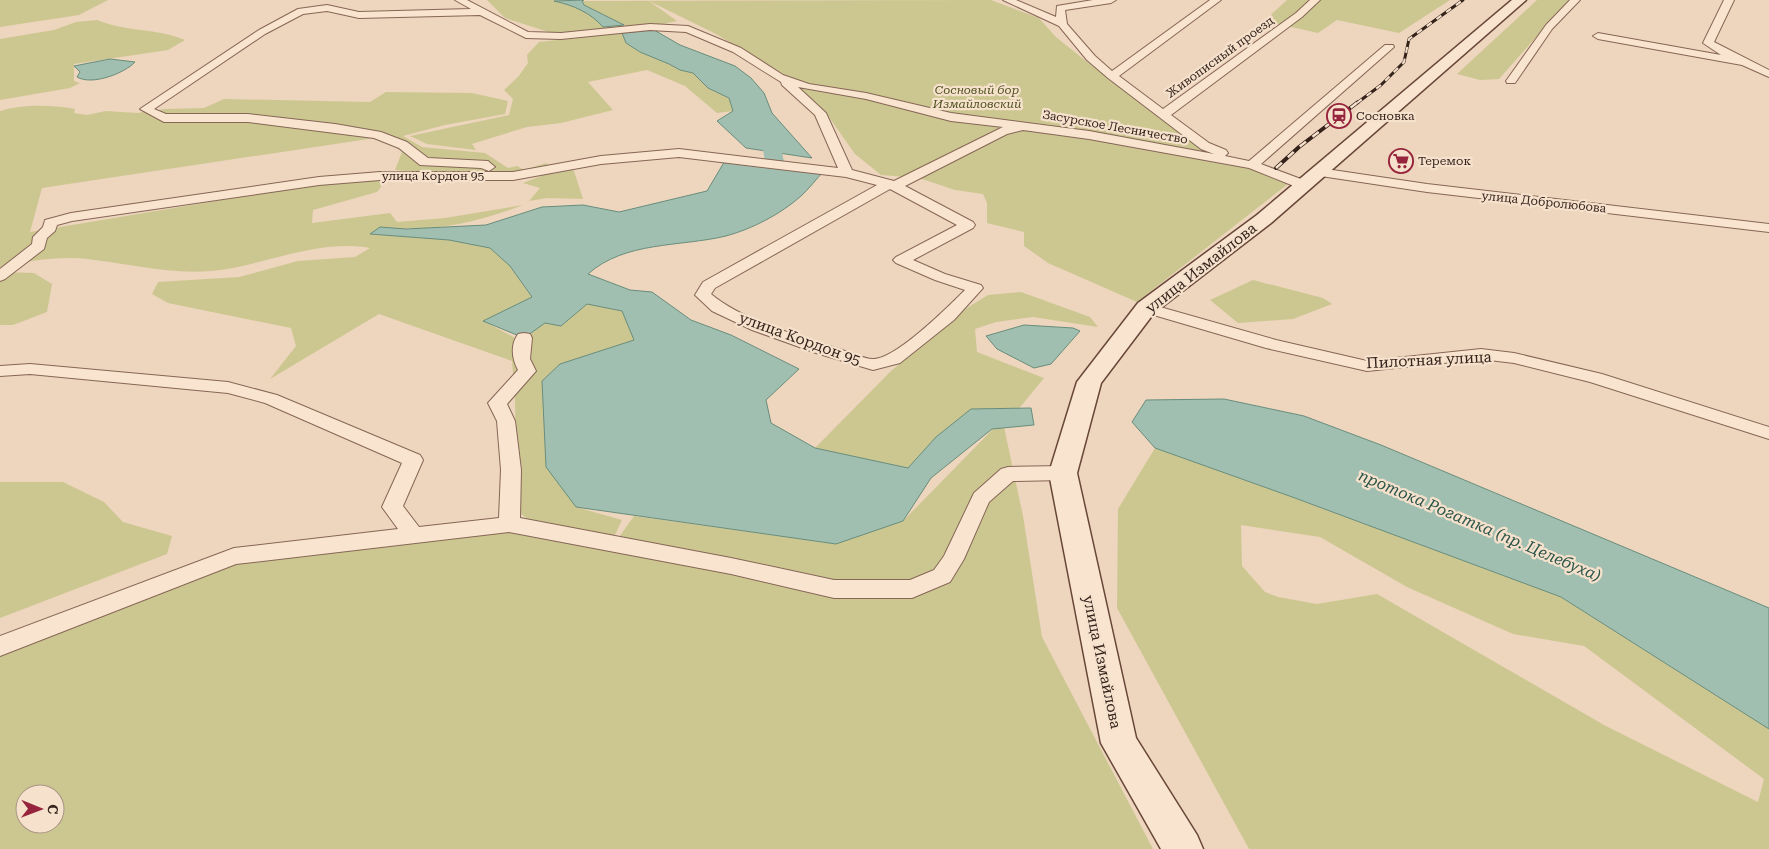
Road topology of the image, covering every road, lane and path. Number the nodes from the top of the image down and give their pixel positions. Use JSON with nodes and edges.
{"nodes":[{"id":1,"x":460,"y":0,"type":"edge"},
{"id":2,"x":1008,"y":0,"type":"edge"},
{"id":3,"x":1111,"y":0,"type":"edge"},
{"id":4,"x":1216,"y":0,"type":"edge"},
{"id":5,"x":1315,"y":0,"type":"edge"},
{"id":6,"x":1520,"y":0,"type":"edge"},
{"id":7,"x":1574,"y":0,"type":"edge"},
{"id":8,"x":1729,"y":0,"type":"edge"},
{"id":9,"x":1057,"y":4,"type":"edge"},
{"id":10,"x":481,"y":12,"type":"junction"},
{"id":11,"x":1062,"y":24,"type":"junction"},
{"id":12,"x":1598,"y":36,"type":"dead end"},
{"id":13,"x":1389,"y":47,"type":"dead end"},
{"id":14,"x":1742,"y":62,"type":"junction"},
{"id":15,"x":1769,"y":74,"type":"edge"},
{"id":16,"x":1112,"y":76,"type":"junction"},
{"id":17,"x":779,"y":78,"type":"junction"},
{"id":18,"x":1511,"y":81,"type":"dead end"},
{"id":19,"x":1163,"y":114,"type":"junction"},
{"id":20,"x":1024,"y":126,"type":"junction"},
{"id":21,"x":1252,"y":165,"type":"junction"},
{"id":22,"x":847,"y":173,"type":"junction"},
{"id":23,"x":513,"y":176,"type":"junction"},
{"id":24,"x":1312,"y":179,"type":"junction"},
{"id":25,"x":892,"y":185,"type":"junction"},
{"id":26,"x":213,"y":196,"type":"joint"},
{"id":27,"x":1769,"y":228,"type":"edge"},
{"id":28,"x":7,"y":266,"type":"edge"},
{"id":29,"x":0,"y":276,"type":"edge"},
{"id":30,"x":1146,"y":308,"type":"junction"},
{"id":31,"x":524,"y":338,"type":"dead end"},
{"id":32,"x":0,"y":371,"type":"edge"},
{"id":33,"x":1769,"y":433,"type":"edge"},
{"id":34,"x":1063,"y":473,"type":"junction"},
{"id":35,"x":509,"y":524,"type":"junction"},
{"id":36,"x":414,"y":535,"type":"junction"},
{"id":37,"x":0,"y":646,"type":"edge"},
{"id":38,"x":1183,"y":849,"type":"edge"}],
"edges":[{"from":1,"to":10,"type":"street","name":"Засурское Лесничество"},
{"from":2,"to":11,"type":"street"},
{"from":3,"to":9,"type":"street"},
{"from":4,"to":16,"type":"street"},
{"from":5,"to":19,"type":"street","name":"Живописный проезд"},
{"from":6,"to":24,"type":"main road","name":"улица Измайлова"},
{"from":7,"to":18,"type":"street"},
{"from":8,"to":14,"type":"street"},
{"from":9,"to":11,"type":"street"},
{"from":10,"to":17,"type":"street","name":"Засурское Лесничество"},
{"from":10,"to":23,"type":"street"},
{"from":11,"to":16,"type":"street"},
{"from":12,"to":14,"type":"street"},
{"from":13,"to":21,"type":"street"},
{"from":14,"to":15,"type":"street"},
{"from":16,"to":19,"type":"street"},
{"from":17,"to":20,"type":"street","name":"Засурское Лесничество"},
{"from":17,"to":22,"type":"street"},
{"from":19,"to":21,"type":"street"},
{"from":20,"to":21,"type":"street","name":"Засурское Лесничество"},
{"from":20,"to":25,"type":"street","name":"улица Кордон 95"},
{"from":21,"to":24,"type":"street","name":"улица Добролюбова"},
{"from":22,"to":23,"type":"street","name":"улица Кордон 95"},
{"from":22,"to":25,"type":"street","name":"улица Кордон 95"},
{"from":23,"to":26,"type":"street","name":"улица Кордон 95"},
{"from":24,"to":27,"type":"street","name":"улица Добролюбова"},
{"from":24,"to":30,"type":"main road","name":"улица Измайлова"},
{"from":25,"to":25,"type":"street","name":"улица Кордон 95"},
{"from":26,"to":28,"type":"street"},
{"from":28,"to":29,"type":"street"},
{"from":30,"to":33,"type":"street","name":"Пилотная улица"},
{"from":30,"to":34,"type":"main road","name":"улица Измайлова"},
{"from":31,"to":35,"type":"street"},
{"from":32,"to":36,"type":"street"},
{"from":34,"to":35,"type":"street"},
{"from":34,"to":38,"type":"main road","name":"улица Измайлова"},
{"from":35,"to":36,"type":"street"},
{"from":36,"to":37,"type":"street"}]}
